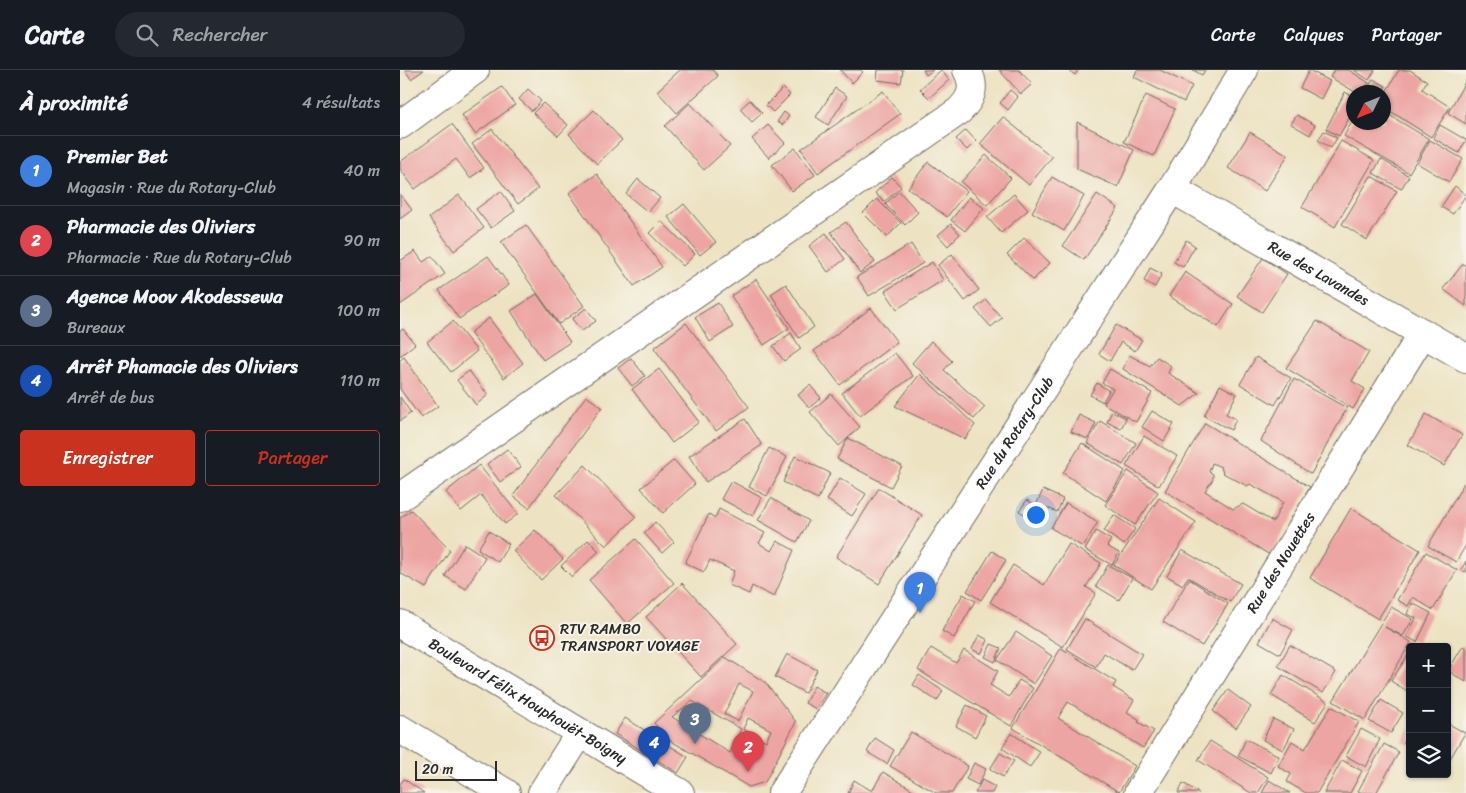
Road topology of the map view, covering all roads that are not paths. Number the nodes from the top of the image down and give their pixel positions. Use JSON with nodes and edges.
{"nodes":[{"id":1,"x":475,"y":70,"type":"edge"},
{"id":2,"x":967,"y":70,"type":"edge"},
{"id":3,"x":1244,"y":70,"type":"edge"},
{"id":4,"x":400,"y":125,"type":"edge"},
{"id":5,"x":1172,"y":189,"type":"junction"},
{"id":6,"x":1423,"y":333,"type":"junction"},
{"id":7,"x":1466,"y":358,"type":"edge"},
{"id":8,"x":400,"y":497,"type":"edge"},
{"id":9,"x":400,"y":624,"type":"edge"},
{"id":10,"x":400,"y":729,"type":"edge"},
{"id":11,"x":580,"y":733,"type":"junction"},
{"id":12,"x":506,"y":793,"type":"edge"},
{"id":13,"x":542,"y":793,"type":"edge"},
{"id":14,"x":680,"y":793,"type":"edge"},
{"id":15,"x":782,"y":793,"type":"edge"},
{"id":16,"x":1138,"y":793,"type":"edge"}],
"edges":[{"from":1,"to":4,"type":"street"},
{"from":2,"to":8,"type":"street"},
{"from":3,"to":5,"type":"street","name":"Rue du Rotary-Club"},
{"from":5,"to":6,"type":"street","name":"Rue des Lavandes"},
{"from":5,"to":15,"type":"street","name":"Rue du Rotary-Club"},
{"from":6,"to":7,"type":"street","name":"Rue des Lavandes"},
{"from":6,"to":16,"type":"street","name":"Rue des Nouettes"},
{"from":9,"to":11,"type":"street","name":"Boulevard Félix Houphouët-Boigny"},
{"from":10,"to":12,"type":"street"},
{"from":11,"to":13,"type":"street"},
{"from":11,"to":14,"type":"street","name":"Boulevard Félix Houphouët-Boigny"}]}
